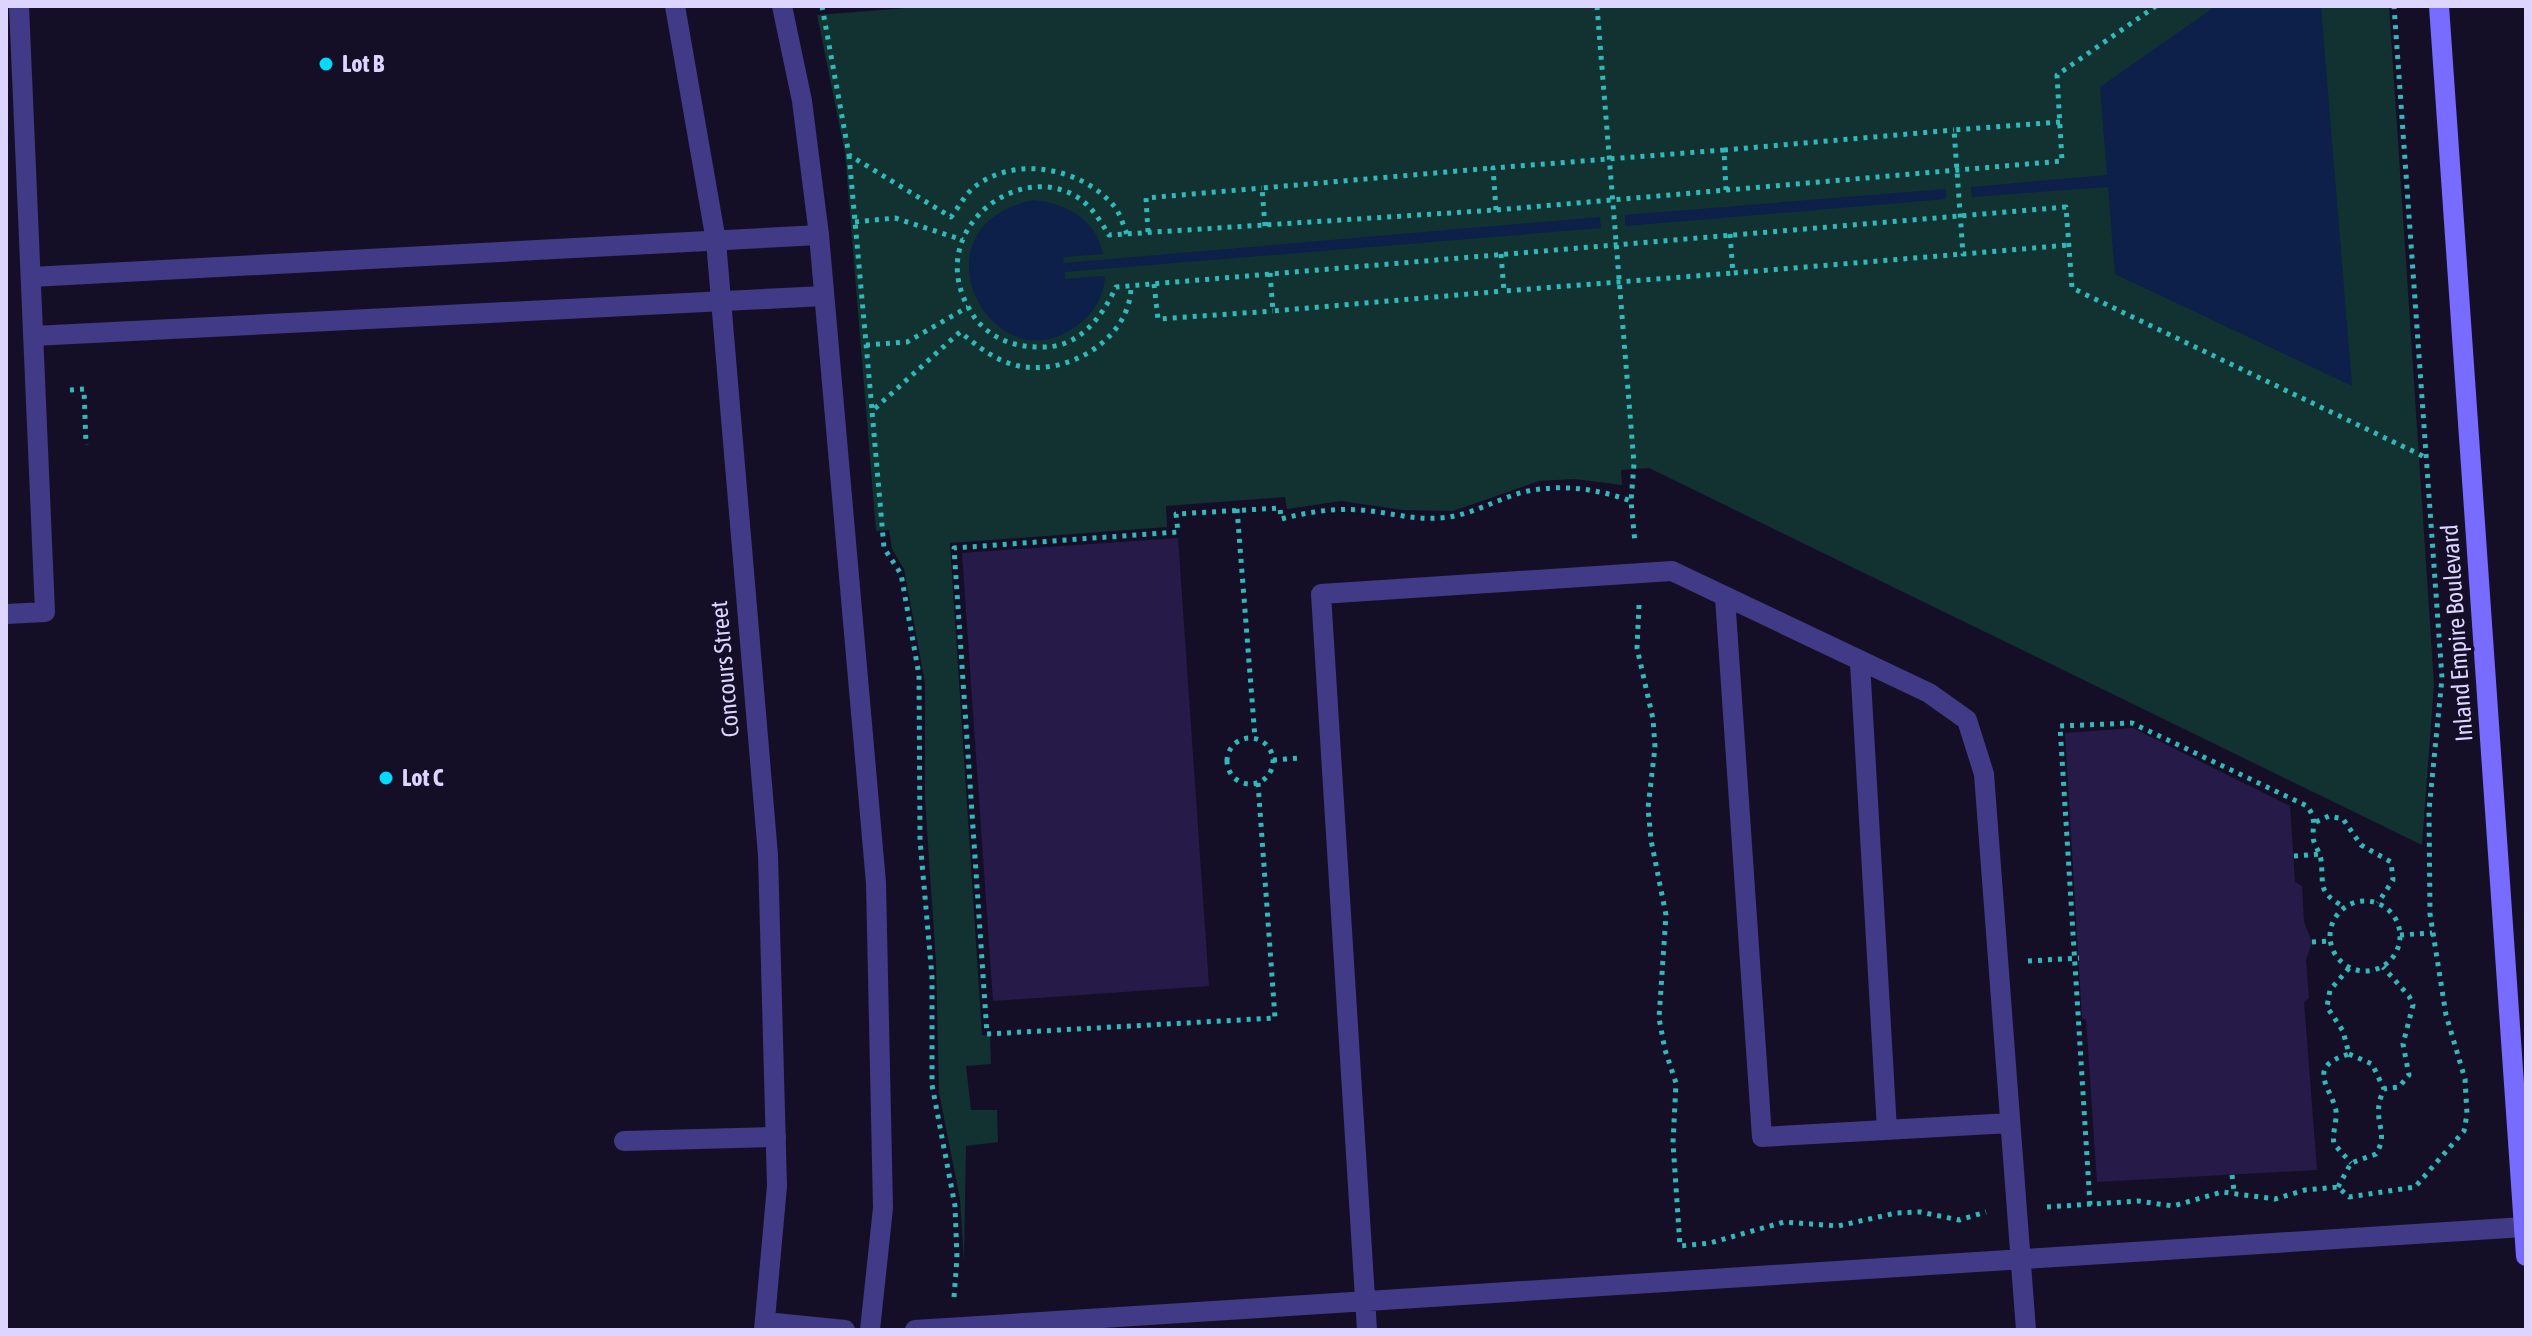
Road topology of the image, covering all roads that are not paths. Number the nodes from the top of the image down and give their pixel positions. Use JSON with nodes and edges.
{"nodes":[{"id":1,"x":19,"y":6,"type":"edge"},
{"id":2,"x":675,"y":6,"type":"edge"},
{"id":3,"x":782,"y":6,"type":"edge"},
{"id":4,"x":2439,"y":6,"type":"edge"},
{"id":5,"x":819,"y":235,"type":"junction"},
{"id":6,"x":716,"y":241,"type":"junction"},
{"id":7,"x":31,"y":277,"type":"junction"},
{"id":8,"x":824,"y":296,"type":"junction"},
{"id":9,"x":721,"y":302,"type":"junction"},
{"id":10,"x":33,"y":336,"type":"junction"},
{"id":11,"x":1725,"y":597,"type":"junction"},
{"id":12,"x":6,"y":614,"type":"edge"},
{"id":13,"x":1860,"y":663,"type":"junction"},
{"id":14,"x":2010,"y":1123,"type":"junction"},
{"id":15,"x":1887,"y":1130,"type":"junction"},
{"id":16,"x":776,"y":1137,"type":"junction"},
{"id":17,"x":624,"y":1141,"type":"dead end"},
{"id":18,"x":2525,"y":1227,"type":"edge"},
{"id":19,"x":2526,"y":1256,"type":"edge"},
{"id":20,"x":2021,"y":1260,"type":"junction"},
{"id":21,"x":1365,"y":1301,"type":"junction"},
{"id":22,"x":765,"y":1326,"type":"edge"},
{"id":23,"x":845,"y":1330,"type":"edge"},
{"id":24,"x":870,"y":1330,"type":"edge"},
{"id":25,"x":915,"y":1330,"type":"edge"},
{"id":26,"x":1367,"y":1330,"type":"edge"},
{"id":27,"x":2026,"y":1330,"type":"edge"}],
"edges":[{"from":1,"to":7,"type":"street"},
{"from":2,"to":6,"type":"street","name":"Concours Street"},
{"from":3,"to":5,"type":"street"},
{"from":4,"to":18,"type":"main road","name":"Inland Empire Boulevard"},
{"from":5,"to":6,"type":"street"},
{"from":5,"to":8,"type":"street"},
{"from":6,"to":7,"type":"street"},
{"from":6,"to":9,"type":"street","name":"Concours Street"},
{"from":7,"to":10,"type":"street"},
{"from":8,"to":9,"type":"street"},
{"from":8,"to":24,"type":"street"},
{"from":9,"to":10,"type":"street"},
{"from":9,"to":16,"type":"street","name":"Concours Street"},
{"from":10,"to":12,"type":"street"},
{"from":11,"to":13,"type":"street"},
{"from":11,"to":15,"type":"street"},
{"from":11,"to":21,"type":"street"},
{"from":13,"to":14,"type":"street"},
{"from":13,"to":15,"type":"street"},
{"from":14,"to":15,"type":"street"},
{"from":14,"to":20,"type":"street"},
{"from":16,"to":17,"type":"street"},
{"from":16,"to":22,"type":"street","name":"Concours Street"},
{"from":18,"to":19,"type":"main road","name":"Inland Empire Boulevard"},
{"from":18,"to":20,"type":"street"},
{"from":20,"to":21,"type":"street"},
{"from":20,"to":27,"type":"street"},
{"from":21,"to":25,"type":"street"},
{"from":21,"to":26,"type":"street"},
{"from":22,"to":23,"type":"street"}]}
